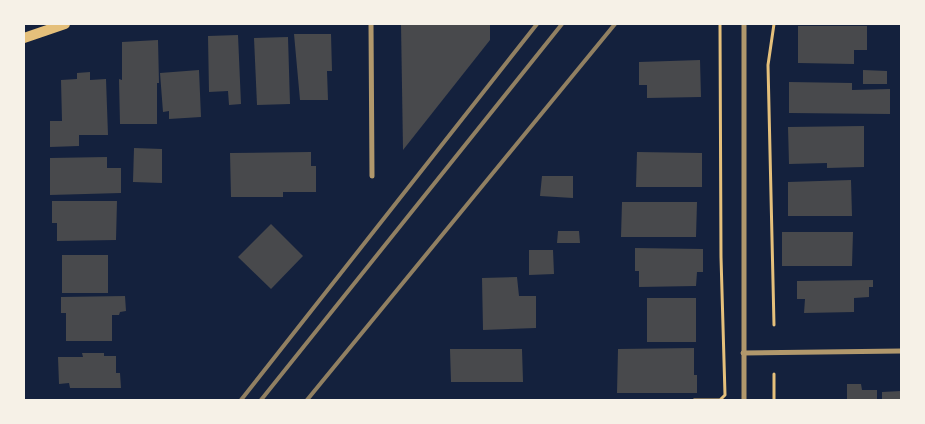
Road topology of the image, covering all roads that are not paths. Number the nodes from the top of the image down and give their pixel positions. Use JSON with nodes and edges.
{"nodes":[{"id":1,"x":65,"y":24,"type":"edge"},
{"id":2,"x":372,"y":24,"type":"edge"},
{"id":3,"x":744,"y":24,"type":"edge"},
{"id":4,"x":24,"y":38,"type":"edge"},
{"id":5,"x":372,"y":176,"type":"dead end"},
{"id":6,"x":901,"y":351,"type":"edge"},
{"id":7,"x":743,"y":353,"type":"junction"},
{"id":8,"x":744,"y":400,"type":"edge"}],
"edges":[{"from":1,"to":4,"type":"main road"},
{"from":2,"to":5,"type":"street"},
{"from":3,"to":7,"type":"street"},
{"from":6,"to":7,"type":"street"},
{"from":7,"to":8,"type":"street"}]}
